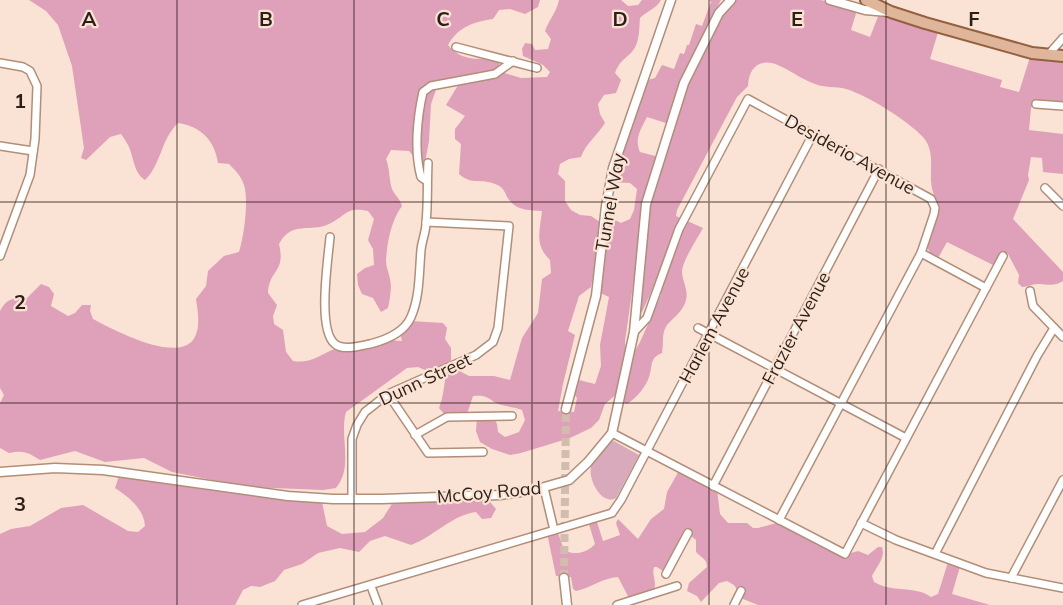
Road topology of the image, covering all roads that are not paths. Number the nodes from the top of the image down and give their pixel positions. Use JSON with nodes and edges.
{"nodes":[{"id":1,"x":671,"y":0,"type":"edge"},
{"id":2,"x":731,"y":0,"type":"edge"},
{"id":3,"x":830,"y":0,"type":"edge"},
{"id":4,"x":866,"y":0,"type":"edge"},
{"id":5,"x":891,"y":12,"type":"junction"},
{"id":6,"x":1063,"y":38,"type":"edge"},
{"id":7,"x":456,"y":46,"type":"dead end"},
{"id":8,"x":1048,"y":56,"type":"junction"},
{"id":9,"x":1063,"y":56,"type":"edge"},
{"id":10,"x":513,"y":61,"type":"junction"},
{"id":11,"x":0,"y":63,"type":"edge"},
{"id":12,"x":537,"y":68,"type":"dead end"},
{"id":13,"x":1036,"y":104,"type":"dead end"},
{"id":14,"x":1063,"y":106,"type":"edge"},
{"id":15,"x":813,"y":134,"type":"junction"},
{"id":16,"x":0,"y":146,"type":"edge"},
{"id":17,"x":33,"y":151,"type":"junction"},
{"id":18,"x":428,"y":163,"type":"dead end"},
{"id":19,"x":879,"y":169,"type":"junction"},
{"id":20,"x":427,"y":181,"type":"junction"},
{"id":21,"x":1045,"y":188,"type":"dead end"},
{"id":22,"x":1063,"y":206,"type":"edge"},
{"id":23,"x":426,"y":222,"type":"junction"},
{"id":24,"x":330,"y":237,"type":"dead end"},
{"id":25,"x":1,"y":252,"type":"edge"},
{"id":26,"x":921,"y":253,"type":"junction"},
{"id":27,"x":1003,"y":256,"type":"dead end"},
{"id":28,"x":986,"y":288,"type":"junction"},
{"id":29,"x":1030,"y":291,"type":"dead end"},
{"id":30,"x":698,"y":328,"type":"dead end"},
{"id":31,"x":1054,"y":328,"type":"junction"},
{"id":32,"x":634,"y":332,"type":"junction"},
{"id":33,"x":709,"y":334,"type":"junction"},
{"id":34,"x":1063,"y":337,"type":"edge"},
{"id":35,"x":775,"y":369,"type":"junction"},
{"id":36,"x":387,"y":394,"type":"junction"},
{"id":37,"x":841,"y":404,"type":"junction"},
{"id":38,"x":566,"y":409,"type":"tunnel mouth"},
{"id":39,"x":512,"y":416,"type":"dead end"},
{"id":40,"x":612,"y":432,"type":"junction"},
{"id":41,"x":415,"y":435,"type":"junction"},
{"id":42,"x":906,"y":438,"type":"junction"},
{"id":43,"x":647,"y":451,"type":"junction"},
{"id":44,"x":483,"y":452,"type":"dead end"},
{"id":45,"x":0,"y":472,"type":"edge"},
{"id":46,"x":1063,"y":480,"type":"edge"},
{"id":47,"x":713,"y":486,"type":"junction"},
{"id":48,"x":544,"y":488,"type":"junction"},
{"id":49,"x":352,"y":499,"type":"junction"},
{"id":50,"x":779,"y":520,"type":"junction"},
{"id":51,"x":861,"y":523,"type":"junction"},
{"id":52,"x":554,"y":530,"type":"junction"},
{"id":53,"x":688,"y":533,"type":"dead end"},
{"id":54,"x":935,"y":554,"type":"junction"},
{"id":55,"x":666,"y":574,"type":"dead end"},
{"id":56,"x":564,"y":578,"type":"tunnel mouth"},
{"id":57,"x":1011,"y":578,"type":"junction"},
{"id":58,"x":677,"y":586,"type":"dead end"},
{"id":59,"x":1063,"y":588,"type":"edge"},
{"id":60,"x":372,"y":590,"type":"dead end"},
{"id":61,"x":741,"y":591,"type":"dead end"},
{"id":62,"x":636,"y":602,"type":"edge"},
{"id":63,"x":302,"y":605,"type":"edge"},
{"id":64,"x":378,"y":605,"type":"edge"},
{"id":65,"x":567,"y":605,"type":"edge"},
{"id":66,"x":617,"y":605,"type":"edge"},
{"id":67,"x":734,"y":605,"type":"edge"}],
"edges":[{"from":1,"to":38,"type":"street","name":"Tunnel Way"},
{"from":2,"to":32,"type":"street","name":"McCoy Road"},
{"from":3,"to":5,"type":"street"},
{"from":4,"to":5,"type":"main road"},
{"from":5,"to":8,"type":"main road"},
{"from":6,"to":8,"type":"street"},
{"from":7,"to":10,"type":"street"},
{"from":8,"to":9,"type":"main road"},
{"from":10,"to":12,"type":"street"},
{"from":10,"to":20,"type":"street"},
{"from":11,"to":17,"type":"street"},
{"from":13,"to":14,"type":"street"},
{"from":15,"to":19,"type":"street","name":"Desiderio Avenue"},
{"from":15,"to":32,"type":"street","name":"Desiderio Avenue"},
{"from":15,"to":33,"type":"street","name":"Harlem Avenue"},
{"from":16,"to":17,"type":"street"},
{"from":17,"to":25,"type":"street"},
{"from":18,"to":20,"type":"street"},
{"from":19,"to":26,"type":"street","name":"Desiderio Avenue"},
{"from":19,"to":35,"type":"street","name":"Frazier Avenue"},
{"from":20,"to":23,"type":"street"},
{"from":21,"to":22,"type":"street"},
{"from":23,"to":24,"type":"street"},
{"from":23,"to":36,"type":"street","name":"Dunn Street"},
{"from":26,"to":28,"type":"street"},
{"from":26,"to":37,"type":"street"},
{"from":27,"to":28,"type":"street"},
{"from":28,"to":42,"type":"street"},
{"from":29,"to":31,"type":"street"},
{"from":30,"to":33,"type":"street"},
{"from":31,"to":34,"type":"street"},
{"from":31,"to":54,"type":"street"},
{"from":32,"to":40,"type":"street","name":"McCoy Road"},
{"from":33,"to":35,"type":"street"},
{"from":33,"to":43,"type":"street","name":"Harlem Avenue"},
{"from":35,"to":37,"type":"street"},
{"from":35,"to":47,"type":"street","name":"Frazier Avenue"},
{"from":36,"to":41,"type":"street"},
{"from":36,"to":49,"type":"street","name":"Dunn Street"},
{"from":37,"to":42,"type":"street"},
{"from":37,"to":50,"type":"street"},
{"from":39,"to":41,"type":"street"},
{"from":40,"to":43,"type":"street"},
{"from":40,"to":48,"type":"street","name":"McCoy Road"},
{"from":41,"to":44,"type":"street"},
{"from":42,"to":51,"type":"street"},
{"from":43,"to":47,"type":"street"},
{"from":43,"to":52,"type":"street","name":"Harlem Avenue"},
{"from":45,"to":49,"type":"street","name":"McCoy Road"},
{"from":46,"to":57,"type":"street"},
{"from":47,"to":50,"type":"street"},
{"from":48,"to":49,"type":"street","name":"McCoy Road"},
{"from":48,"to":52,"type":"street"},
{"from":50,"to":51,"type":"street"},
{"from":51,"to":54,"type":"street"},
{"from":52,"to":63,"type":"street"},
{"from":53,"to":55,"type":"street"},
{"from":54,"to":57,"type":"street"},
{"from":56,"to":65,"type":"street"},
{"from":57,"to":59,"type":"street"},
{"from":58,"to":62,"type":"street"},
{"from":60,"to":64,"type":"street"},
{"from":61,"to":67,"type":"street"},
{"from":62,"to":66,"type":"street"}]}
